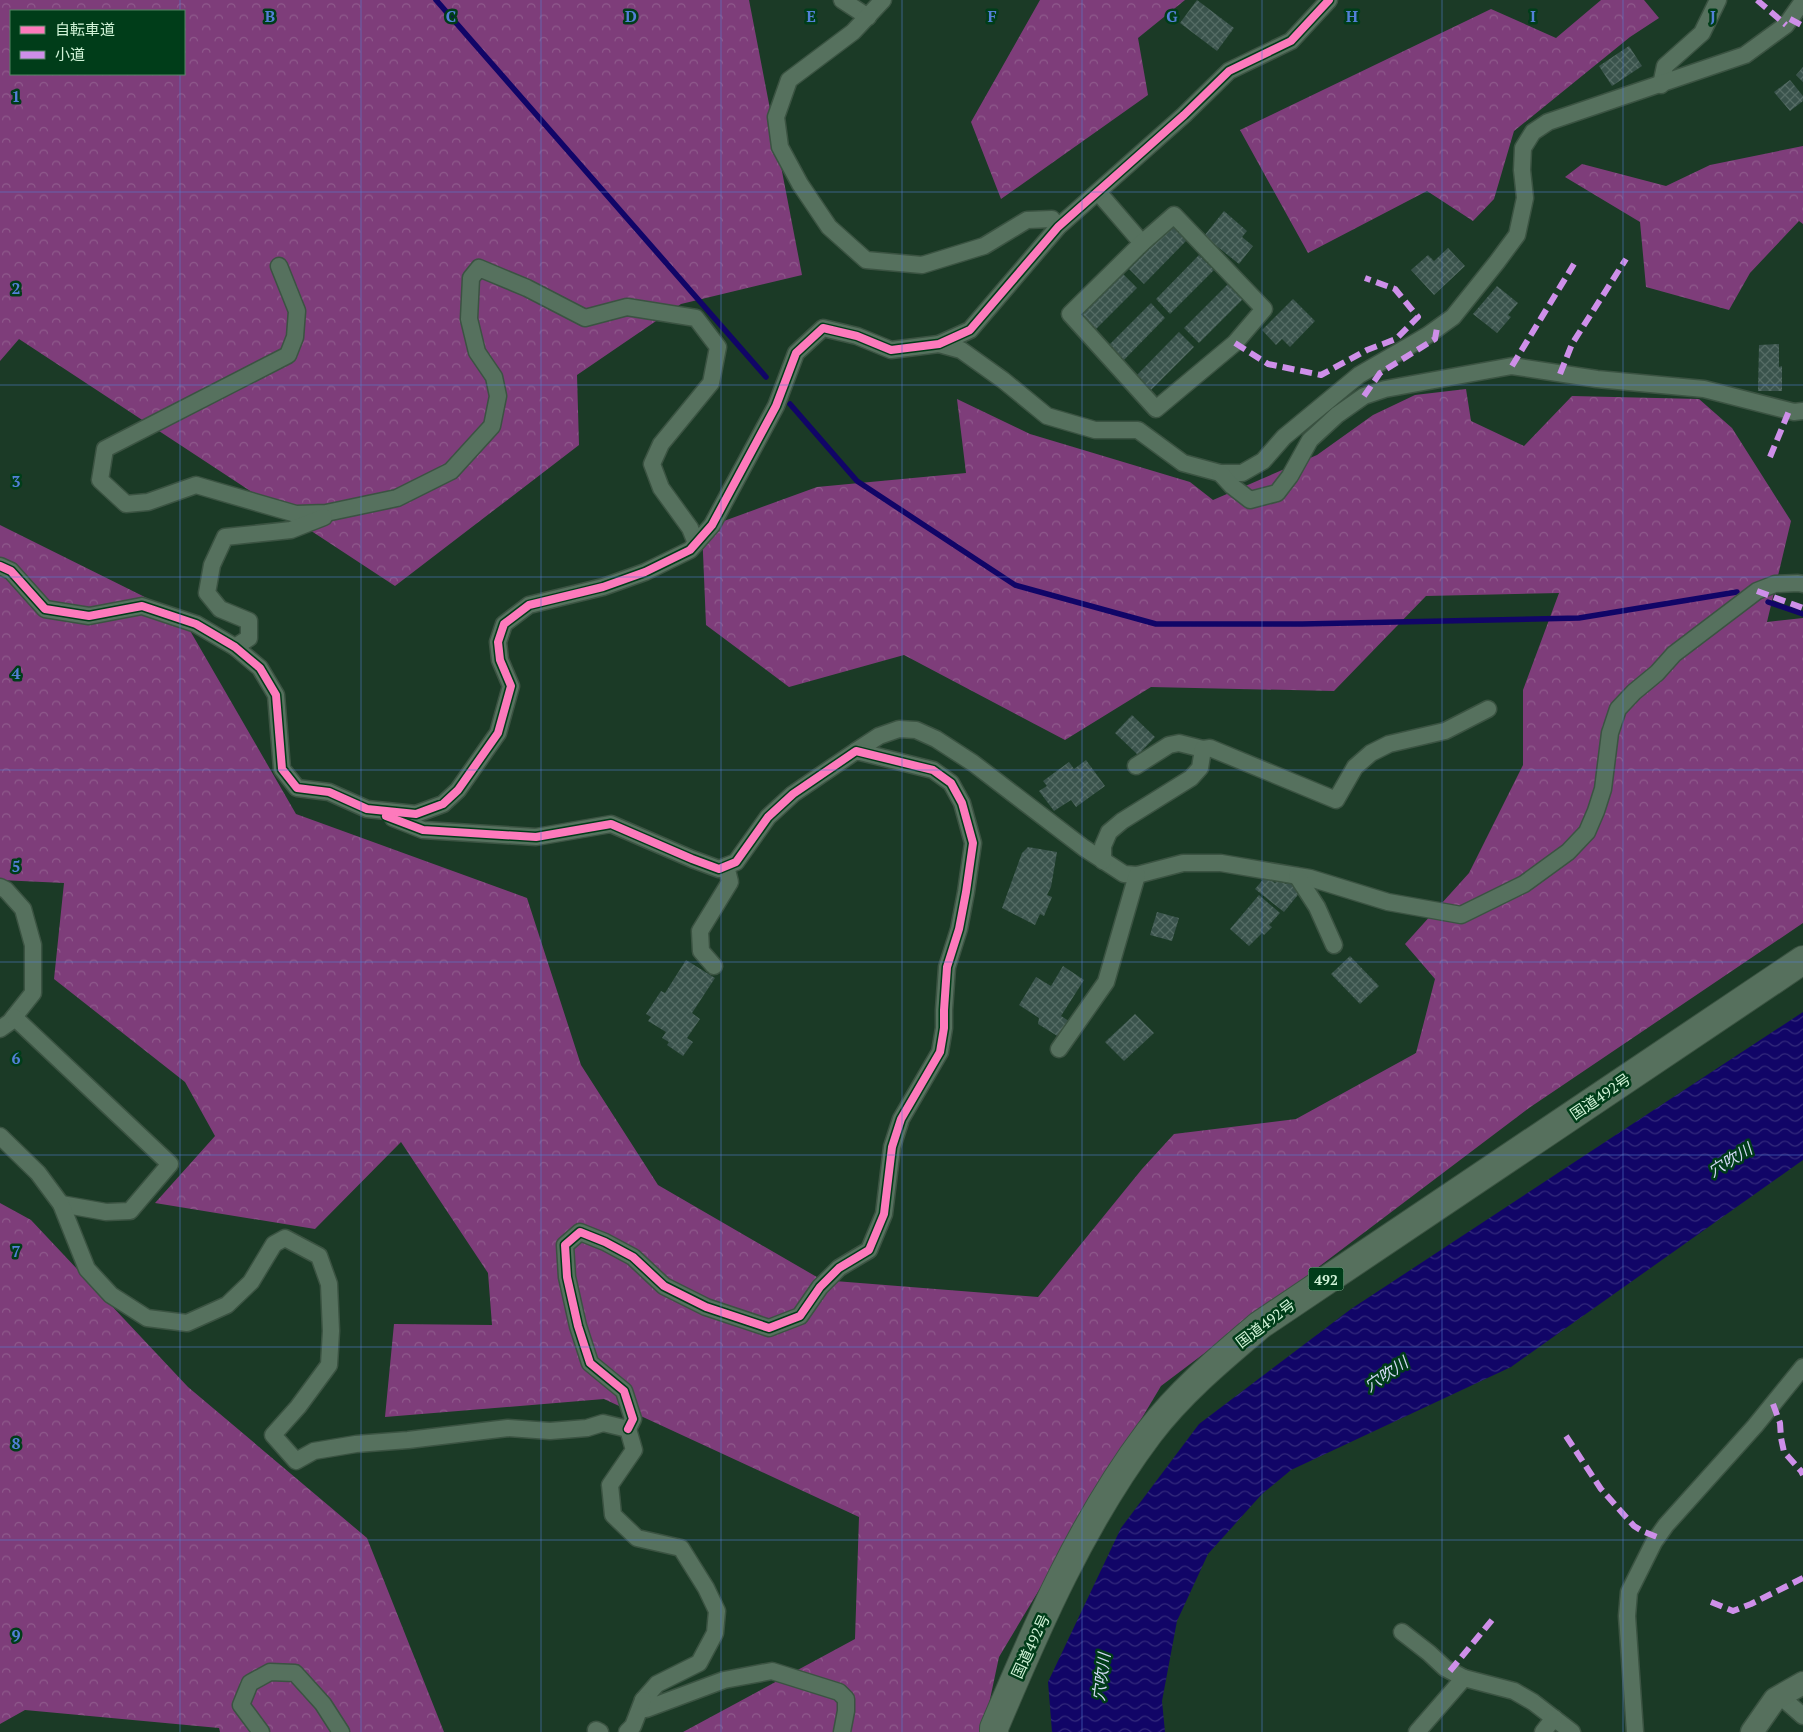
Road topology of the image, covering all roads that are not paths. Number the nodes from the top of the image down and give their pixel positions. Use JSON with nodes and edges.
{"nodes":[{"id":1,"x":842,"y":0,"type":"edge"},
{"id":2,"x":883,"y":0,"type":"edge"},
{"id":3,"x":1329,"y":0,"type":"edge"},
{"id":4,"x":1718,"y":0,"type":"edge"},
{"id":5,"x":1803,"y":2,"type":"edge"},
{"id":6,"x":868,"y":16,"type":"junction"},
{"id":7,"x":1660,"y":85,"type":"junction"},
{"id":8,"x":1098,"y":192,"type":"junction"},
{"id":9,"x":1058,"y":228,"type":"junction"},
{"id":10,"x":1142,"y":243,"type":"junction"},
{"id":11,"x":279,"y":266,"type":"dead end"},
{"id":12,"x":939,"y":344,"type":"junction"},
{"id":13,"x":1803,"y":411,"type":"edge"},
{"id":14,"x":1220,"y":473,"type":"junction"},
{"id":15,"x":340,"y":511,"type":"junction"},
{"id":16,"x":696,"y":543,"type":"junction"},
{"id":17,"x":0,"y":566,"type":"edge"},
{"id":18,"x":1803,"y":584,"type":"edge"},
{"id":19,"x":235,"y":647,"type":"junction"},
{"id":20,"x":1488,"y":709,"type":"dead end"},
{"id":21,"x":1203,"y":748,"type":"junction"},
{"id":22,"x":856,"y":751,"type":"junction"},
{"id":23,"x":1136,"y":766,"type":"dead end"},
{"id":24,"x":367,"y":809,"type":"junction"},
{"id":25,"x":1103,"y":861,"type":"junction"},
{"id":26,"x":726,"y":866,"type":"junction"},
{"id":27,"x":1136,"y":875,"type":"junction"},
{"id":28,"x":1297,"y":876,"type":"junction"},
{"id":29,"x":0,"y":887,"type":"edge"},
{"id":30,"x":1334,"y":945,"type":"dead end"},
{"id":31,"x":1803,"y":960,"type":"edge"},
{"id":32,"x":714,"y":966,"type":"dead end"},
{"id":33,"x":14,"y":1017,"type":"junction"},
{"id":34,"x":0,"y":1029,"type":"edge"},
{"id":35,"x":1059,"y":1050,"type":"dead end"},
{"id":36,"x":0,"y":1136,"type":"edge"},
{"id":37,"x":61,"y":1204,"type":"junction"},
{"id":38,"x":1803,"y":1367,"type":"edge"},
{"id":39,"x":628,"y":1429,"type":"junction"},
{"id":40,"x":1402,"y":1632,"type":"dead end"},
{"id":41,"x":1464,"y":1678,"type":"junction"},
{"id":42,"x":1803,"y":1683,"type":"edge"},
{"id":43,"x":1780,"y":1696,"type":"junction"},
{"id":44,"x":643,"y":1700,"type":"junction"},
{"id":45,"x":1803,"y":1716,"type":"edge"},
{"id":46,"x":1554,"y":1718,"type":"junction"},
{"id":47,"x":260,"y":1732,"type":"edge"},
{"id":48,"x":341,"y":1732,"type":"edge"},
{"id":49,"x":627,"y":1732,"type":"edge"},
{"id":50,"x":842,"y":1732,"type":"edge"},
{"id":51,"x":994,"y":1732,"type":"edge"},
{"id":52,"x":1417,"y":1732,"type":"edge"},
{"id":53,"x":1543,"y":1732,"type":"edge"},
{"id":54,"x":1572,"y":1732,"type":"edge"},
{"id":55,"x":1635,"y":1732,"type":"edge"},
{"id":56,"x":1752,"y":1732,"type":"edge"}],
"edges":[{"from":1,"to":6,"type":"street"},
{"from":2,"to":6,"type":"street"},
{"from":3,"to":8,"type":"street"},
{"from":4,"to":7,"type":"street"},
{"from":5,"to":7,"type":"street"},
{"from":6,"to":9,"type":"street"},
{"from":7,"to":14,"type":"street"},
{"from":8,"to":9,"type":"street"},
{"from":8,"to":10,"type":"street"},
{"from":9,"to":12,"type":"street"},
{"from":10,"to":10,"type":"street"},
{"from":11,"to":15,"type":"street"},
{"from":12,"to":14,"type":"street"},
{"from":12,"to":16,"type":"street"},
{"from":13,"to":14,"type":"street"},
{"from":15,"to":16,"type":"street"},
{"from":15,"to":19,"type":"street"},
{"from":16,"to":24,"type":"street"},
{"from":17,"to":19,"type":"street"},
{"from":18,"to":28,"type":"street"},
{"from":19,"to":24,"type":"street"},
{"from":20,"to":21,"type":"street"},
{"from":21,"to":23,"type":"street"},
{"from":21,"to":25,"type":"street"},
{"from":22,"to":25,"type":"street"},
{"from":22,"to":26,"type":"street"},
{"from":22,"to":39,"type":"street"},
{"from":24,"to":26,"type":"street"},
{"from":25,"to":27,"type":"street"},
{"from":26,"to":32,"type":"street"},
{"from":27,"to":28,"type":"street"},
{"from":27,"to":35,"type":"street"},
{"from":28,"to":30,"type":"street"},
{"from":29,"to":33,"type":"street"},
{"from":31,"to":51,"type":"highway","name":"国道492号","number":"492"},
{"from":33,"to":34,"type":"street"},
{"from":33,"to":37,"type":"street"},
{"from":36,"to":37,"type":"street"},
{"from":37,"to":39,"type":"street"},
{"from":38,"to":55,"type":"street"},
{"from":39,"to":44,"type":"street"},
{"from":40,"to":41,"type":"street"},
{"from":41,"to":46,"type":"street"},
{"from":41,"to":52,"type":"street"},
{"from":42,"to":43,"type":"main road"},
{"from":43,"to":45,"type":"street"},
{"from":43,"to":56,"type":"main road"},
{"from":44,"to":49,"type":"street"},
{"from":44,"to":50,"type":"street"},
{"from":46,"to":53,"type":"street"},
{"from":46,"to":54,"type":"street"},
{"from":47,"to":48,"type":"street"}]}
